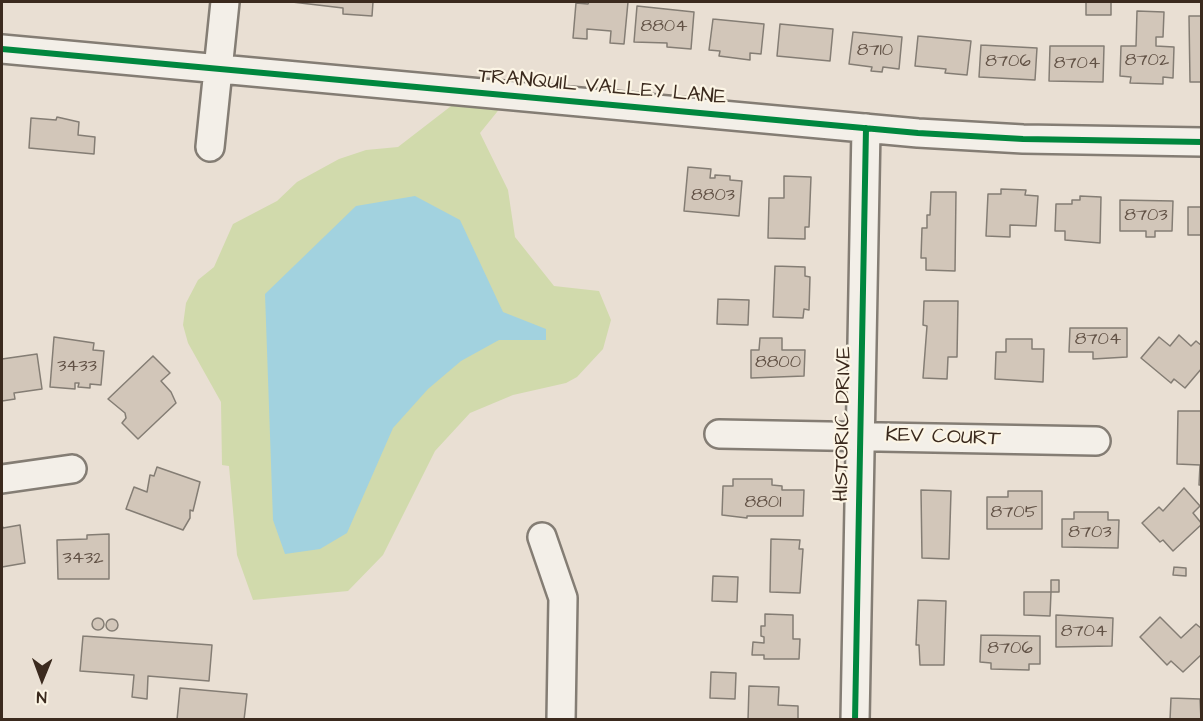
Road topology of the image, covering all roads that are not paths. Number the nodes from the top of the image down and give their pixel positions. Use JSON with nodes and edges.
{"nodes":[{"id":1,"x":225,"y":2,"type":"edge"},
{"id":2,"x":2,"y":49,"type":"edge"},
{"id":3,"x":218,"y":69,"type":"junction"},
{"id":4,"x":866,"y":128,"type":"junction"},
{"id":5,"x":1202,"y":142,"type":"edge"},
{"id":6,"x":210,"y":147,"type":"dead end"},
{"id":7,"x":719,"y":434,"type":"dead end"},
{"id":8,"x":861,"y":436,"type":"junction"},
{"id":9,"x":1096,"y":441,"type":"dead end"},
{"id":10,"x":72,"y":469,"type":"dead end"},
{"id":11,"x":2,"y":479,"type":"edge"},
{"id":12,"x":542,"y":537,"type":"dead end"},
{"id":13,"x":561,"y":720,"type":"edge"},
{"id":14,"x":855,"y":720,"type":"edge"}],
"edges":[{"from":1,"to":3,"type":"street"},
{"from":2,"to":3,"type":"street","name":"TRANQUIL VALLEY LANE"},
{"from":3,"to":4,"type":"street","name":"TRANQUIL VALLEY LANE"},
{"from":3,"to":6,"type":"street"},
{"from":4,"to":5,"type":"street","name":"TRANQUIL VALLEY LANE"},
{"from":4,"to":8,"type":"street","name":"HISTORIC DRIVE"},
{"from":7,"to":8,"type":"street","name":"KEV COURT"},
{"from":8,"to":9,"type":"street","name":"KEV COURT"},
{"from":8,"to":14,"type":"street","name":"HISTORIC DRIVE"},
{"from":10,"to":11,"type":"street"},
{"from":12,"to":13,"type":"street"}]}
